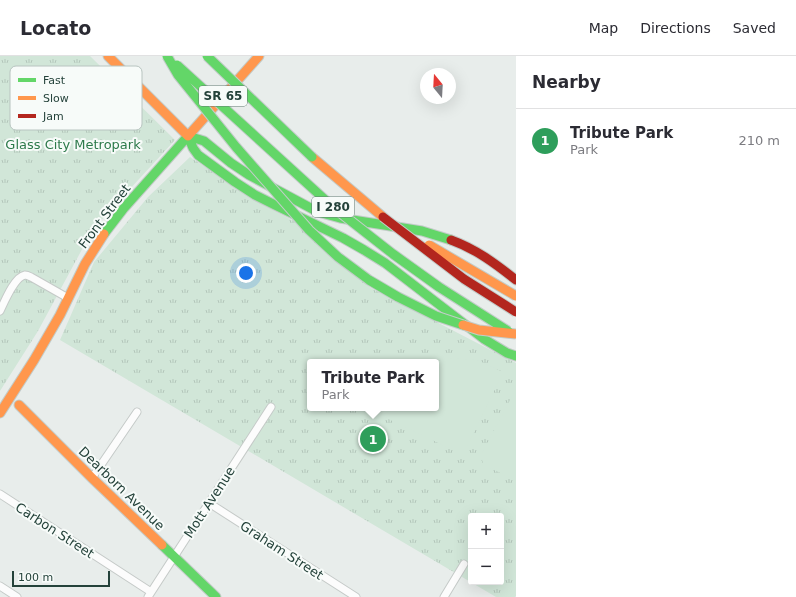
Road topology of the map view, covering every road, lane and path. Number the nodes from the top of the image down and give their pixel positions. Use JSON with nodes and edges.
{"nodes":[{"id":1,"x":108,"y":56,"type":"edge"},
{"id":2,"x":167,"y":56,"type":"edge"},
{"id":3,"x":207,"y":56,"type":"edge"},
{"id":4,"x":259,"y":56,"type":"edge"},
{"id":5,"x":118,"y":66,"type":"edge"},
{"id":6,"x":142,"y":90,"type":"edge"},
{"id":7,"x":188,"y":136,"type":"junction"},
{"id":8,"x":383,"y":217,"type":"junction"},
{"id":9,"x":516,"y":280,"type":"edge"},
{"id":10,"x":516,"y":296,"type":"edge"},
{"id":11,"x":68,"y":298,"type":"junction"},
{"id":12,"x":0,"y":311,"type":"edge"},
{"id":13,"x":516,"y":312,"type":"edge"},
{"id":14,"x":516,"y":335,"type":"edge"},
{"id":15,"x":516,"y":356,"type":"edge"},
{"id":16,"x":10,"y":396,"type":"junction"},
{"id":17,"x":19,"y":405,"type":"joint"},
{"id":18,"x":271,"y":407,"type":"dead end"},
{"id":19,"x":137,"y":412,"type":"dead end"},
{"id":20,"x":0,"y":413,"type":"edge"},
{"id":21,"x":92,"y":478,"type":"junction"},
{"id":22,"x":0,"y":494,"type":"edge"},
{"id":23,"x":209,"y":503,"type":"junction"},
{"id":24,"x":174,"y":556,"type":"junction"},
{"id":25,"x":464,"y":564,"type":"dead end"},
{"id":26,"x":0,"y":586,"type":"edge"},
{"id":27,"x":149,"y":594,"type":"edge"},
{"id":28,"x":17,"y":597,"type":"edge"},
{"id":29,"x":216,"y":597,"type":"edge"},
{"id":30,"x":356,"y":597,"type":"edge"},
{"id":31,"x":444,"y":597,"type":"edge"}],
"edges":[{"from":1,"to":5,"type":"main road"},
{"from":2,"to":14,"type":"main road","number":"I 280","bridge":true},
{"from":2,"to":14,"type":"main road","bridge":true},
{"from":3,"to":8,"type":"main road","number":"I 280","bridge":true},
{"from":4,"to":7,"type":"main road","name":"Front Street","number":"SR 65"},
{"from":6,"to":7,"type":"main road"},
{"from":7,"to":9,"type":"main road"},
{"from":7,"to":11,"type":"main road","name":"Front Street"},
{"from":7,"to":15,"type":"main road"},
{"from":8,"to":10,"type":"main road","bridge":true},
{"from":8,"to":13,"type":"main road","number":"I 280","bridge":true},
{"from":11,"to":12,"type":"street"},
{"from":11,"to":16,"type":"main road","name":"Front Street"},
{"from":16,"to":17,"type":"street","name":"Dearborn Avenue"},
{"from":16,"to":20,"type":"main road","name":"Front Street"},
{"from":17,"to":21,"type":"main road","name":"Dearborn Avenue"},
{"from":18,"to":23,"type":"street","name":"Mott Avenue"},
{"from":19,"to":21,"type":"street"},
{"from":21,"to":24,"type":"main road","name":"Dearborn Avenue"},
{"from":22,"to":27,"type":"street","name":"Carbon Street"},
{"from":23,"to":24,"type":"street","name":"Mott Avenue"},
{"from":23,"to":30,"type":"street","name":"Graham Street"},
{"from":24,"to":27,"type":"street","name":"Mott Avenue"},
{"from":24,"to":29,"type":"main road","name":"Dearborn Avenue"},
{"from":25,"to":31,"type":"street"},
{"from":26,"to":28,"type":"street"}]}
